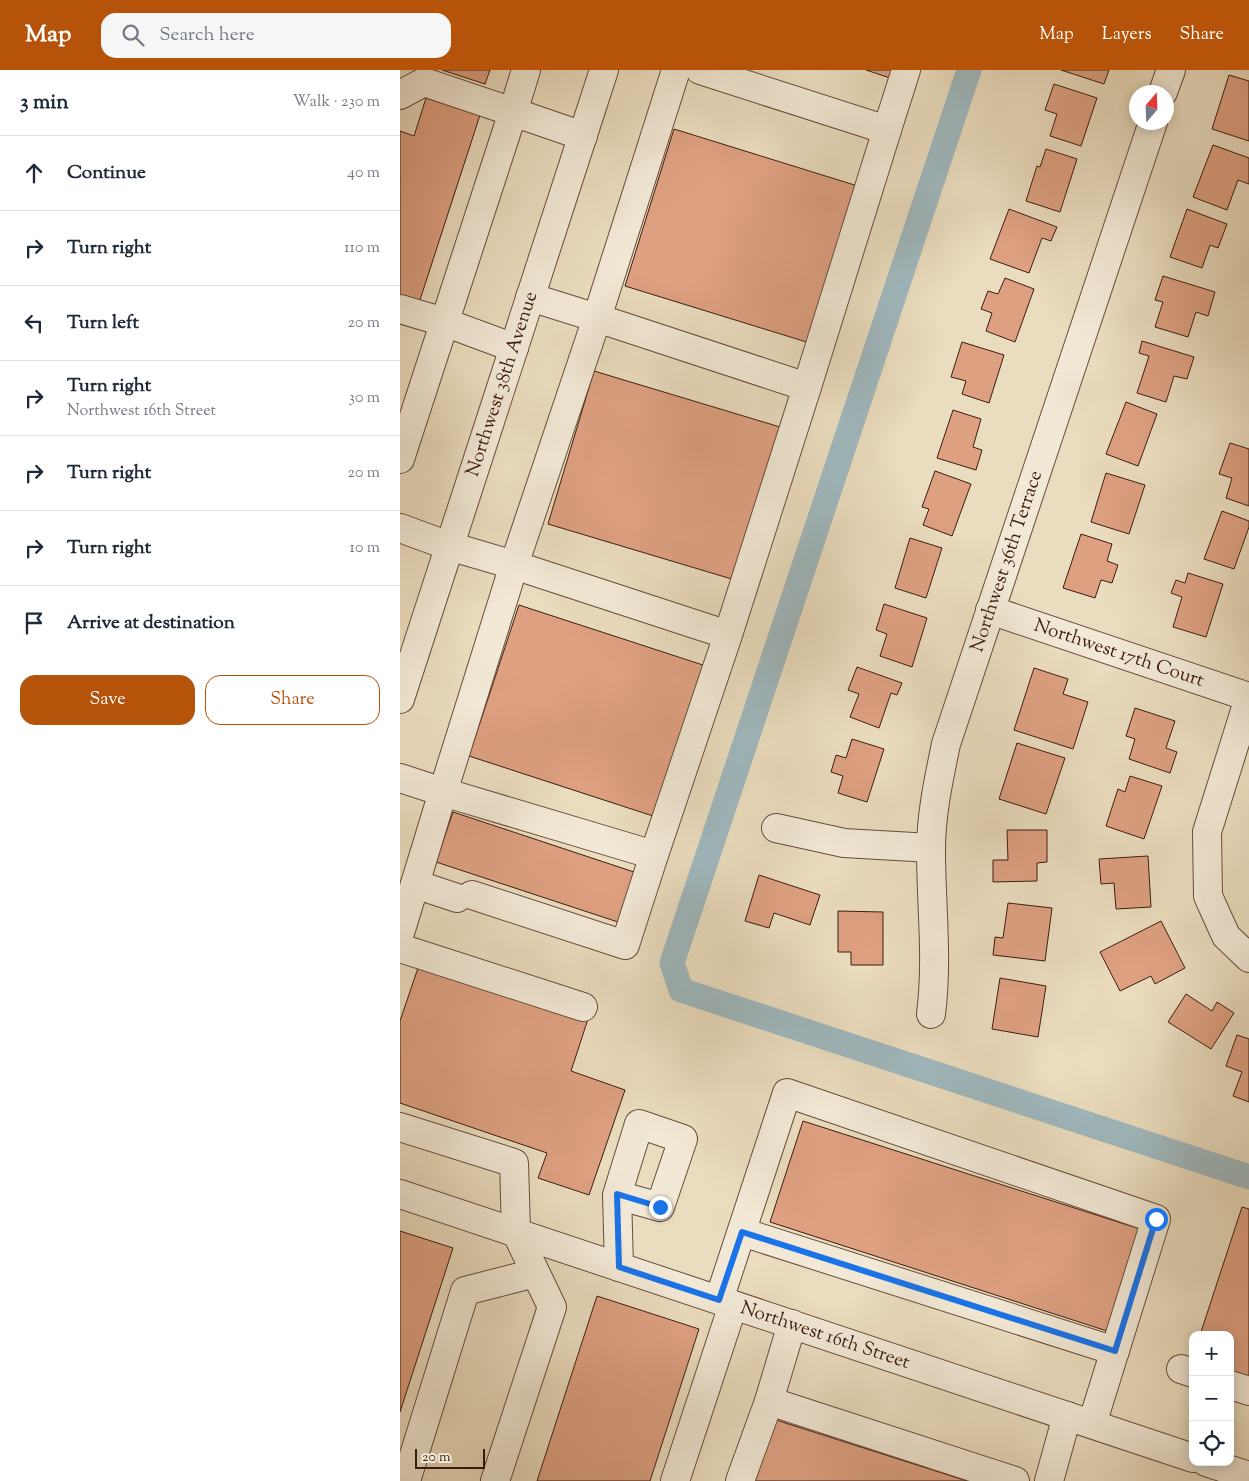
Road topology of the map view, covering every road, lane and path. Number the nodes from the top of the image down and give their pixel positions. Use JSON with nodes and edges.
{"nodes":[{"id":1,"x":526,"y":70,"type":"edge"},
{"id":2,"x":604,"y":70,"type":"edge"},
{"id":3,"x":676,"y":70,"type":"edge"},
{"id":4,"x":700,"y":70,"type":"edge"},
{"id":5,"x":906,"y":70,"type":"edge"},
{"id":6,"x":1171,"y":70,"type":"edge"},
{"id":7,"x":1166,"y":85,"type":"edge"},
{"id":8,"x":400,"y":94,"type":"edge"},
{"id":9,"x":513,"y":112,"type":"junction"},
{"id":10,"x":887,"y":130,"type":"junction"},
{"id":11,"x":1150,"y":130,"type":"edge"},
{"id":12,"x":582,"y":136,"type":"junction"},
{"id":13,"x":530,"y":297,"type":"junction"},
{"id":14,"x":400,"y":309,"type":"edge"},
{"id":15,"x":597,"y":318,"type":"junction"},
{"id":16,"x":444,"y":322,"type":"junction"},
{"id":17,"x":514,"y":348,"type":"junction"},
{"id":18,"x":807,"y":387,"type":"junction"},
{"id":19,"x":400,"y":459,"type":"edge"},
{"id":20,"x":400,"y":528,"type":"edge"},
{"id":21,"x":449,"y":546,"type":"junction"},
{"id":22,"x":514,"y":565,"type":"junction"},
{"id":23,"x":990,"y":610,"type":"junction"},
{"id":24,"x":728,"y":635,"type":"junction"},
{"id":25,"x":1249,"y":698,"type":"edge"},
{"id":26,"x":400,"y":699,"type":"edge"},
{"id":27,"x":400,"y":778,"type":"edge"},
{"id":28,"x":443,"y":792,"type":"junction"},
{"id":29,"x":776,"y":828,"type":"dead end"},
{"id":30,"x":931,"y":848,"type":"junction"},
{"id":31,"x":654,"y":855,"type":"junction"},
{"id":32,"x":415,"y":884,"type":"junction"},
{"id":33,"x":400,"y":933,"type":"edge"},
{"id":34,"x":400,"y":948,"type":"edge"},
{"id":35,"x":1249,"y":958,"type":"edge"},
{"id":36,"x":583,"y":1007,"type":"dead end"},
{"id":37,"x":931,"y":1014,"type":"dead end"},
{"id":38,"x":400,"y":1127,"type":"edge"},
{"id":39,"x":400,"y":1194,"type":"edge"},
{"id":40,"x":617,"y":1194,"type":"dead end"},
{"id":41,"x":516,"y":1232,"type":"junction"},
{"id":42,"x":742,"y":1232,"type":"junction"},
{"id":43,"x":619,"y":1267,"type":"junction"},
{"id":44,"x":535,"y":1273,"type":"junction"},
{"id":45,"x":726,"y":1302,"type":"junction"},
{"id":46,"x":792,"y":1324,"type":"junction"},
{"id":47,"x":1115,"y":1351,"type":"junction"},
{"id":48,"x":1234,"y":1386,"type":"edge"},
{"id":49,"x":1249,"y":1391,"type":"edge"},
{"id":50,"x":768,"y":1400,"type":"junction"},
{"id":51,"x":1080,"y":1420,"type":"junction"},
{"id":52,"x":1189,"y":1457,"type":"edge"},
{"id":53,"x":406,"y":1481,"type":"edge"},
{"id":54,"x":495,"y":1481,"type":"edge"},
{"id":55,"x":675,"y":1481,"type":"edge"},
{"id":56,"x":740,"y":1481,"type":"edge"},
{"id":57,"x":1015,"y":1481,"type":"edge"},
{"id":58,"x":1049,"y":1481,"type":"edge"}],
"edges":[{"from":1,"to":9,"type":"street"},
{"from":2,"to":12,"type":"street","name":"Northwest 38th Avenue"},
{"from":3,"to":15,"type":"street"},
{"from":4,"to":10,"type":"street"},
{"from":5,"to":10,"type":"street"},
{"from":6,"to":7,"type":"street"},
{"from":8,"to":9,"type":"street"},
{"from":9,"to":12,"type":"street"},
{"from":9,"to":16,"type":"street"},
{"from":10,"to":18,"type":"street"},
{"from":11,"to":23,"type":"street","name":"Northwest 36th Terrace"},
{"from":12,"to":13,"type":"street","name":"Northwest 38th Avenue"},
{"from":13,"to":15,"type":"street"},
{"from":13,"to":17,"type":"street","name":"Northwest 38th Avenue"},
{"from":14,"to":16,"type":"street"},
{"from":15,"to":18,"type":"street"},
{"from":15,"to":22,"type":"street"},
{"from":16,"to":17,"type":"street"},
{"from":16,"to":19,"type":"street"},
{"from":17,"to":21,"type":"street","name":"Northwest 38th Avenue"},
{"from":18,"to":24,"type":"street"},
{"from":20,"to":21,"type":"street"},
{"from":21,"to":22,"type":"street"},
{"from":21,"to":26,"type":"street","name":"Northwest 38th Avenue"},
{"from":22,"to":24,"type":"street"},
{"from":22,"to":28,"type":"street"},
{"from":23,"to":25,"type":"street","name":"Northwest 17th Court"},
{"from":23,"to":30,"type":"street","name":"Northwest 36th Terrace"},
{"from":24,"to":31,"type":"street"},
{"from":25,"to":35,"type":"street"},
{"from":27,"to":28,"type":"street"},
{"from":28,"to":31,"type":"street"},
{"from":28,"to":32,"type":"street"},
{"from":29,"to":30,"type":"street"},
{"from":30,"to":37,"type":"street","name":"Northwest 36th Terrace"},
{"from":31,"to":32,"type":"street"},
{"from":32,"to":33,"type":"street"},
{"from":34,"to":36,"type":"street"},
{"from":38,"to":41,"type":"street"},
{"from":39,"to":41,"type":"street","name":"Northwest 16th Street"},
{"from":40,"to":43,"type":"street"},
{"from":41,"to":43,"type":"street","name":"Northwest 16th Street"},
{"from":41,"to":44,"type":"street"},
{"from":42,"to":45,"type":"street"},
{"from":42,"to":47,"type":"street"},
{"from":42,"to":47,"type":"street"},
{"from":43,"to":45,"type":"street","name":"Northwest 16th Street"},
{"from":44,"to":53,"type":"street"},
{"from":44,"to":54,"type":"street"},
{"from":45,"to":46,"type":"street","name":"Northwest 16th Street"},
{"from":45,"to":55,"type":"street"},
{"from":46,"to":50,"type":"street"},
{"from":46,"to":51,"type":"street","name":"Northwest 16th Street"},
{"from":47,"to":51,"type":"street"},
{"from":48,"to":49,"type":"street"},
{"from":50,"to":56,"type":"street"},
{"from":50,"to":57,"type":"street"},
{"from":51,"to":52,"type":"street","name":"Northwest 16th Street"},
{"from":51,"to":58,"type":"street"}]}
